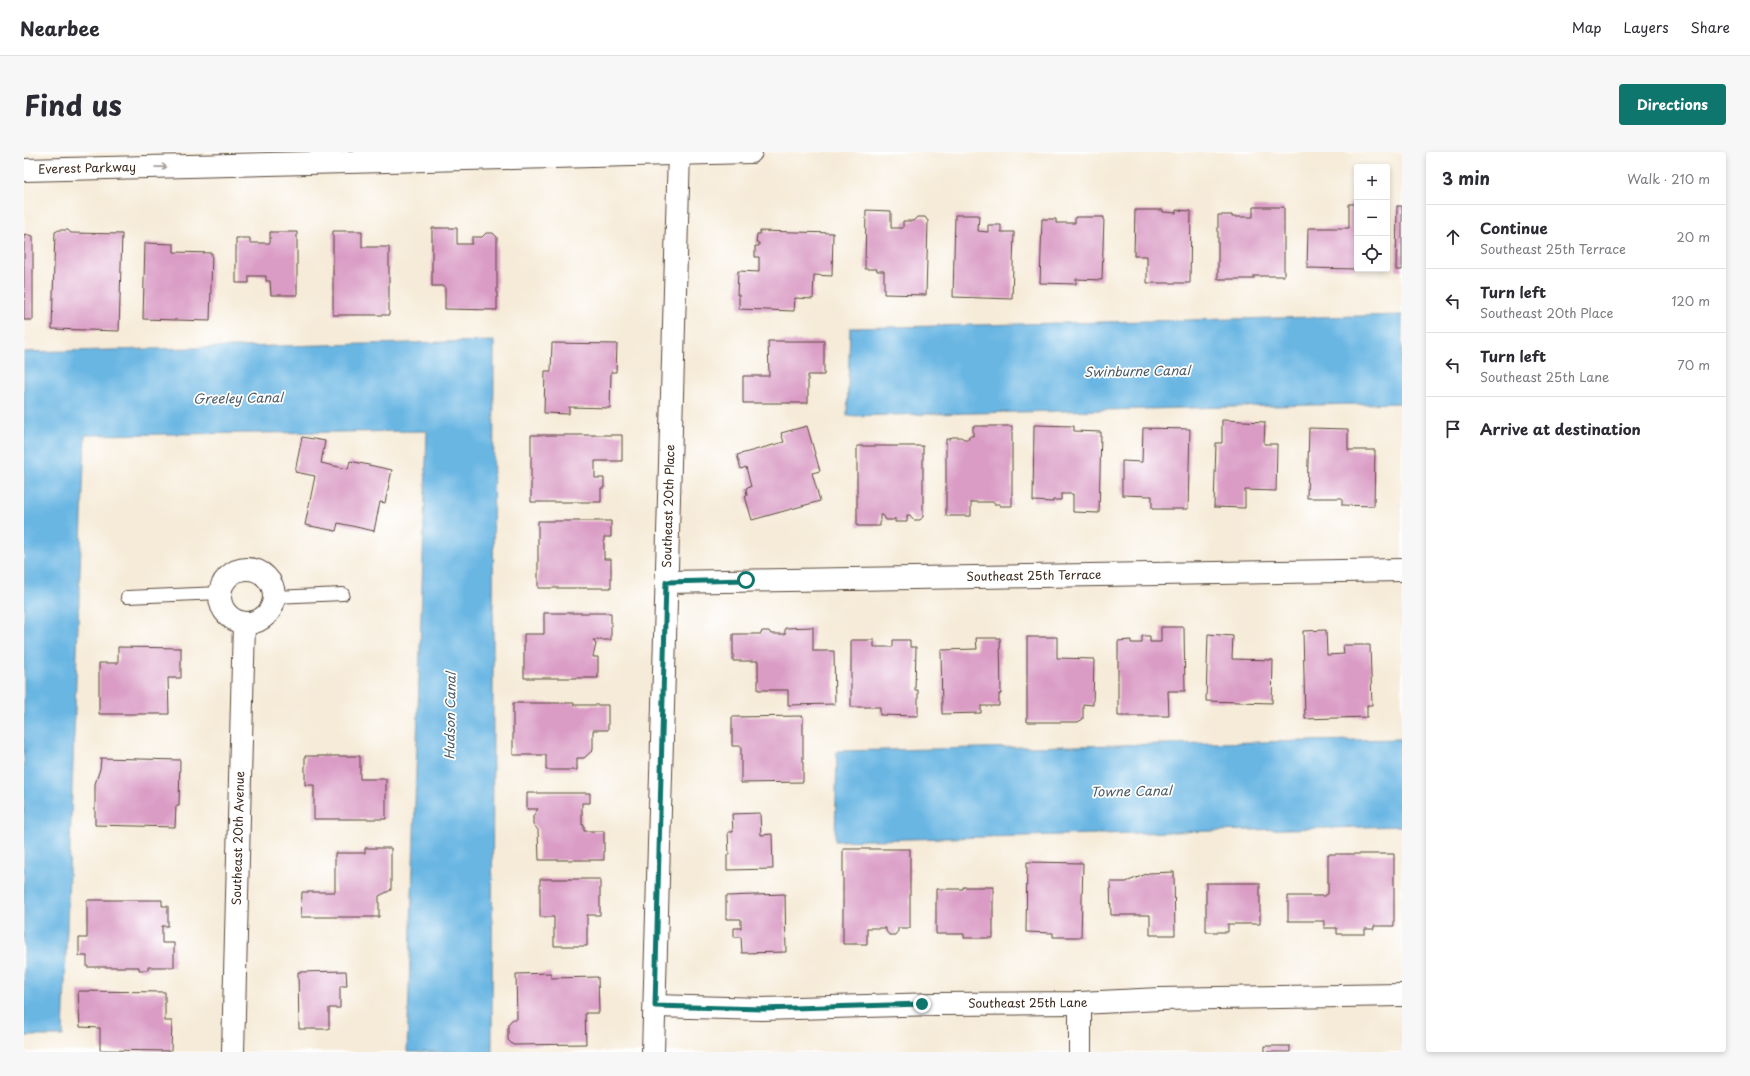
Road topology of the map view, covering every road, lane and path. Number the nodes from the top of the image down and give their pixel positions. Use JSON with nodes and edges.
{"nodes":[{"id":1,"x":751,"y":152,"type":"edge"},
{"id":2,"x":679,"y":153,"type":"edge"},
{"id":3,"x":24,"y":170,"type":"edge"},
{"id":4,"x":1402,"y":570,"type":"edge"},
{"id":5,"x":666,"y":582,"type":"junction"},
{"id":6,"x":220,"y":593,"type":"junction"},
{"id":7,"x":343,"y":594,"type":"dead end"},
{"id":8,"x":127,"y":597,"type":"dead end"},
{"id":9,"x":274,"y":597,"type":"junction"},
{"id":10,"x":244,"y":623,"type":"junction"},
{"id":11,"x":1402,"y":995,"type":"edge"},
{"id":12,"x":1080,"y":1003,"type":"junction"},
{"id":13,"x":655,"y":1006,"type":"junction"},
{"id":14,"x":233,"y":1052,"type":"edge"},
{"id":15,"x":654,"y":1052,"type":"edge"},
{"id":16,"x":1080,"y":1052,"type":"edge"}],
"edges":[{"from":1,"to":2,"type":"street","name":"Everest Parkway"},
{"from":3,"to":2,"type":"street","name":"Everest Parkway","one_way":true},
{"from":2,"to":5,"type":"street","name":"Southeast 20th Place"},
{"from":4,"to":5,"type":"street","name":"Southeast 25th Terrace"},
{"from":5,"to":13,"type":"street","name":"Southeast 20th Place"},
{"from":6,"to":8,"type":"lane"},
{"from":6,"to":9,"type":"street"},
{"from":6,"to":10,"type":"street"},
{"from":7,"to":9,"type":"lane"},
{"from":9,"to":10,"type":"street"},
{"from":10,"to":14,"type":"street","name":"Southeast 20th Avenue"},
{"from":11,"to":12,"type":"street","name":"Southeast 25th Lane"},
{"from":12,"to":13,"type":"street","name":"Southeast 25th Lane"},
{"from":12,"to":16,"type":"street"},
{"from":13,"to":15,"type":"street","name":"Southeast 20th Place"}]}
